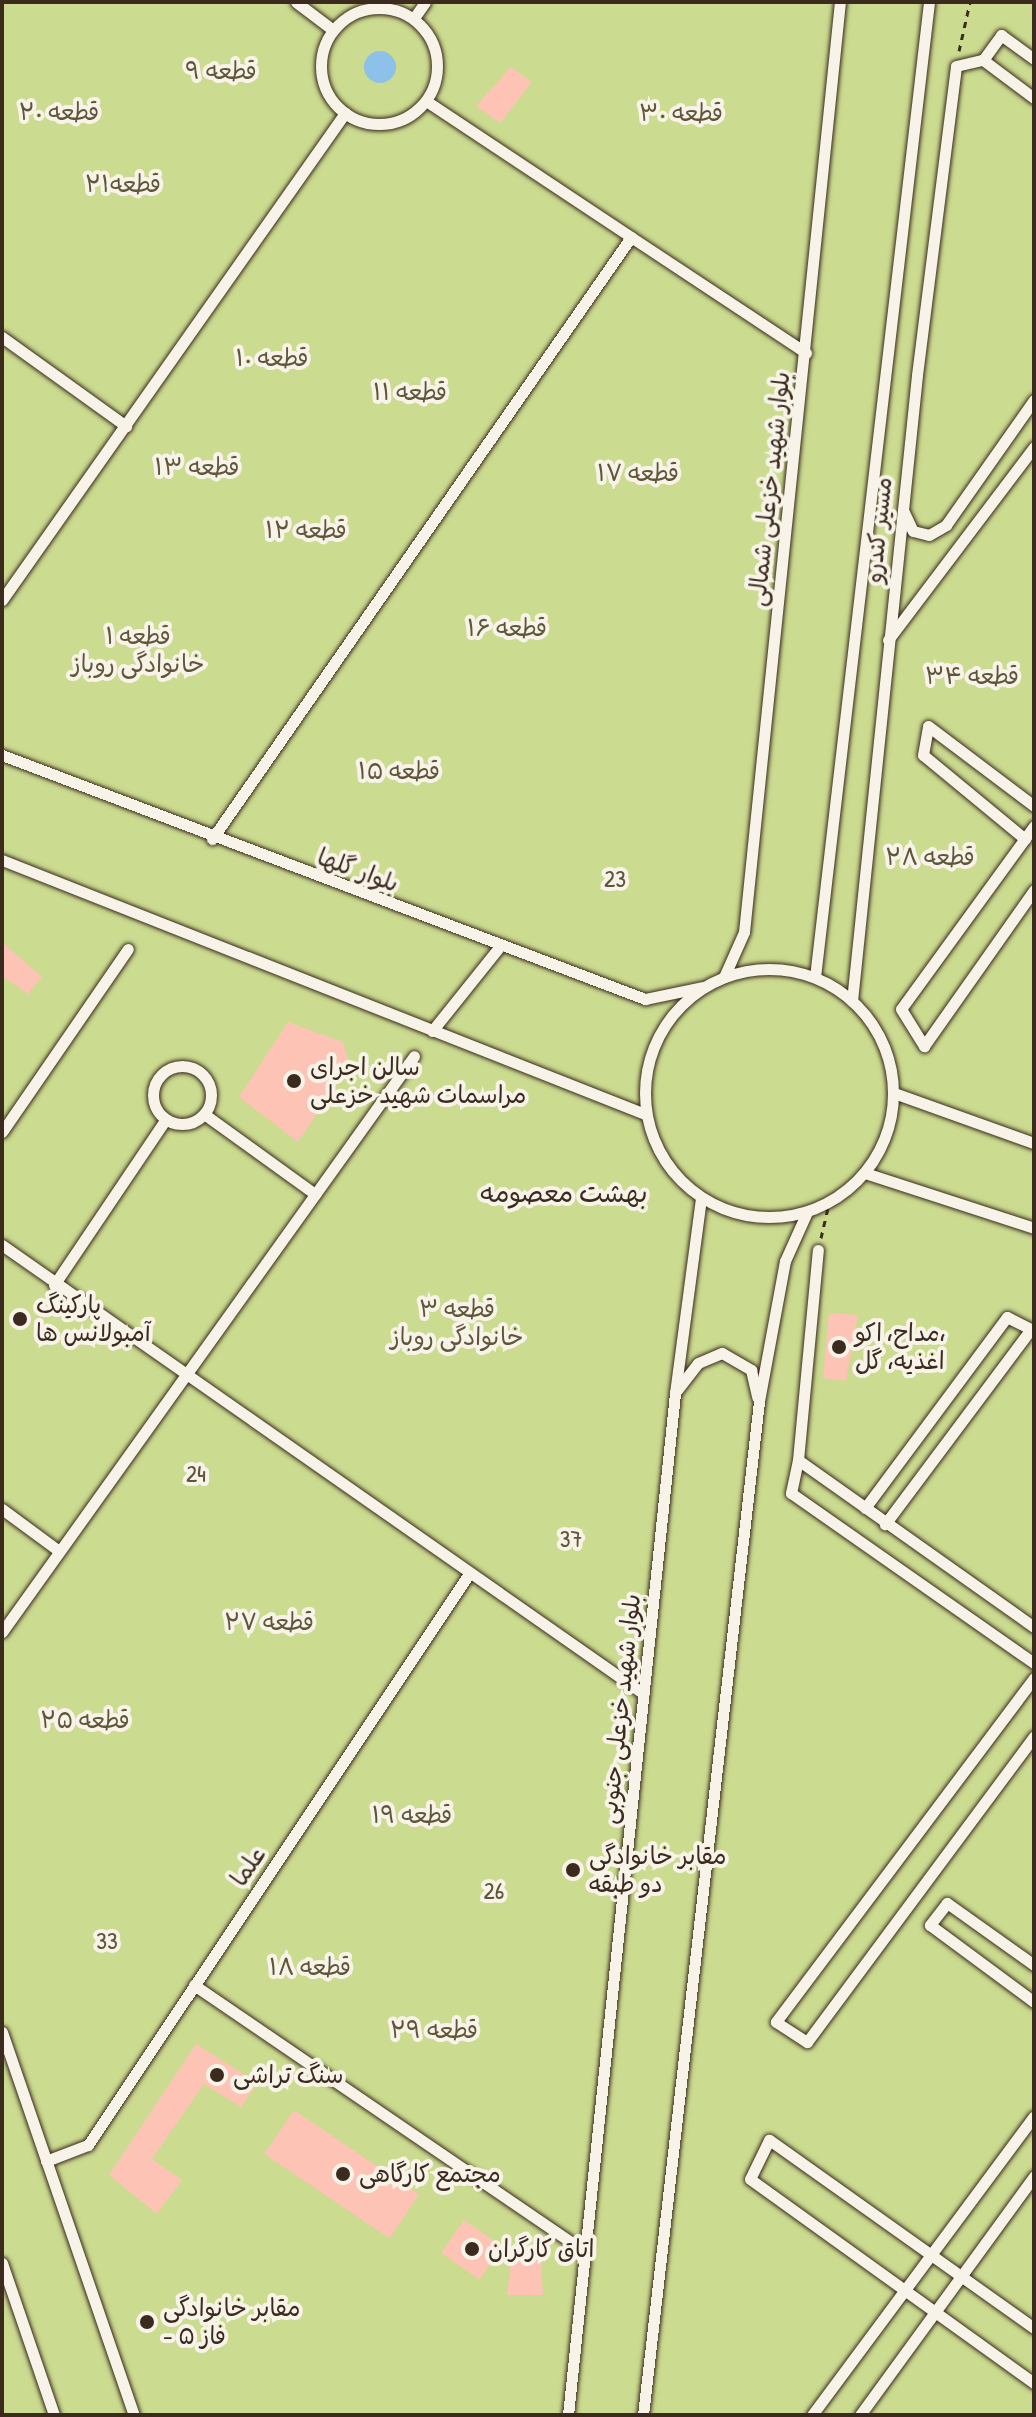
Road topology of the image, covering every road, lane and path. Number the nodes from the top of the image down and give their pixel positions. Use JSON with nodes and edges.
{"nodes":[{"id":1,"x":296,"y":2,"type":"edge"},
{"id":2,"x":425,"y":2,"type":"edge"},
{"id":3,"x":840,"y":2,"type":"edge"},
{"id":4,"x":929,"y":2,"type":"edge"},
{"id":5,"x":970,"y":2,"type":"edge"},
{"id":6,"x":414,"y":18,"type":"junction"},
{"id":7,"x":333,"y":30,"type":"junction"},
{"id":8,"x":1034,"y":59,"type":"edge"},
{"id":9,"x":983,"y":60,"type":"junction"},
{"id":10,"x":956,"y":66,"type":"junction"},
{"id":11,"x":1034,"y":98,"type":"edge"},
{"id":12,"x":426,"y":101,"type":"junction"},
{"id":13,"x":345,"y":113,"type":"junction"},
{"id":14,"x":631,"y":237,"type":"junction"},
{"id":15,"x":2,"y":337,"type":"edge"},
{"id":16,"x":806,"y":353,"type":"junction"},
{"id":17,"x":1034,"y":400,"type":"edge"},
{"id":18,"x":126,"y":426,"type":"junction"},
{"id":19,"x":1034,"y":447,"type":"edge"},
{"id":20,"x":1029,"y":465,"type":"edge"},
{"id":21,"x":902,"y":510,"type":"junction"},
{"id":22,"x":2,"y":600,"type":"edge"},
{"id":23,"x":888,"y":641,"type":"junction"},
{"id":24,"x":2,"y":755,"type":"edge"},
{"id":25,"x":1034,"y":806,"type":"edge"},
{"id":26,"x":1034,"y":826,"type":"edge"},
{"id":27,"x":212,"y":839,"type":"junction"},
{"id":28,"x":1025,"y":839,"type":"junction"},
{"id":29,"x":2,"y":860,"type":"edge"},
{"id":30,"x":1034,"y":890,"type":"edge"},
{"id":31,"x":500,"y":946,"type":"junction"},
{"id":32,"x":128,"y":949,"type":"dead end"},
{"id":33,"x":724,"y":977,"type":"junction"},
{"id":34,"x":815,"y":977,"type":"junction"},
{"id":35,"x":704,"y":987,"type":"junction"},
{"id":36,"x":852,"y":1001,"type":"junction"},
{"id":37,"x":432,"y":1031,"type":"junction"},
{"id":38,"x":414,"y":1056,"type":"dead end"},
{"id":39,"x":894,"y":1093,"type":"junction"},
{"id":40,"x":204,"y":1114,"type":"junction"},
{"id":41,"x":645,"y":1114,"type":"junction"},
{"id":42,"x":166,"y":1119,"type":"junction"},
{"id":43,"x":2,"y":1132,"type":"edge"},
{"id":44,"x":1034,"y":1143,"type":"edge"},
{"id":45,"x":865,"y":1173,"type":"junction"},
{"id":46,"x":315,"y":1194,"type":"junction"},
{"id":47,"x":701,"y":1198,"type":"junction"},
{"id":48,"x":829,"y":1202,"type":"junction"},
{"id":49,"x":807,"y":1212,"type":"junction"},
{"id":50,"x":1034,"y":1228,"type":"edge"},
{"id":51,"x":2,"y":1245,"type":"edge"},
{"id":52,"x":818,"y":1250,"type":"joint"},
{"id":53,"x":54,"y":1285,"type":"junction"},
{"id":54,"x":185,"y":1376,"type":"junction"},
{"id":55,"x":675,"y":1393,"type":"junction"},
{"id":56,"x":759,"y":1401,"type":"junction"},
{"id":57,"x":798,"y":1460,"type":"junction"},
{"id":58,"x":865,"y":1508,"type":"junction"},
{"id":59,"x":2,"y":1509,"type":"edge"},
{"id":60,"x":885,"y":1524,"type":"junction"},
{"id":61,"x":59,"y":1551,"type":"junction"},
{"id":62,"x":469,"y":1574,"type":"junction"},
{"id":63,"x":1034,"y":1627,"type":"edge"},
{"id":64,"x":2,"y":1632,"type":"edge"},
{"id":65,"x":1034,"y":1663,"type":"edge"},
{"id":66,"x":1034,"y":1678,"type":"edge"},
{"id":67,"x":644,"y":1694,"type":"junction"},
{"id":68,"x":1034,"y":1736,"type":"edge"},
{"id":69,"x":1034,"y":1965,"type":"edge"},
{"id":70,"x":194,"y":1985,"type":"junction"},
{"id":71,"x":1034,"y":2002,"type":"edge"},
{"id":72,"x":2,"y":2032,"type":"edge"},
{"id":73,"x":1034,"y":2116,"type":"edge"},
{"id":74,"x":46,"y":2161,"type":"junction"},
{"id":75,"x":1034,"y":2176,"type":"edge"},
{"id":76,"x":583,"y":2250,"type":"junction"},
{"id":77,"x":933,"y":2252,"type":"junction"},
{"id":78,"x":2,"y":2263,"type":"edge"},
{"id":79,"x":962,"y":2272,"type":"junction"},
{"id":80,"x":906,"y":2289,"type":"junction"},
{"id":81,"x":934,"y":2312,"type":"junction"},
{"id":82,"x":1034,"y":2328,"type":"edge"},
{"id":83,"x":1034,"y":2383,"type":"edge"},
{"id":84,"x":54,"y":2415,"type":"edge"},
{"id":85,"x":134,"y":2415,"type":"edge"},
{"id":86,"x":568,"y":2415,"type":"edge"},
{"id":87,"x":643,"y":2415,"type":"edge"},
{"id":88,"x":812,"y":2415,"type":"edge"},
{"id":89,"x":860,"y":2415,"type":"edge"}],
"edges":[{"from":1,"to":7,"type":"lane"},
{"from":2,"to":6,"type":"lane"},
{"from":3,"to":16,"type":"lane","name":"بلوار شهید خزعلی شمالی"},
{"from":4,"to":34,"type":"lane"},
{"from":5,"to":10,"type":"path"},
{"from":6,"to":7,"type":"lane"},
{"from":6,"to":12,"type":"lane"},
{"from":7,"to":13,"type":"lane"},
{"from":8,"to":9,"type":"lane"},
{"from":9,"to":10,"type":"lane"},
{"from":9,"to":11,"type":"lane"},
{"from":10,"to":21,"type":"lane","name":"مسیر کندرو"},
{"from":12,"to":13,"type":"lane"},
{"from":12,"to":14,"type":"lane"},
{"from":13,"to":18,"type":"lane"},
{"from":14,"to":16,"type":"lane"},
{"from":14,"to":27,"type":"lane"},
{"from":15,"to":18,"type":"lane"},
{"from":16,"to":33,"type":"lane","name":"بلوار شهید خزعلی شمالی"},
{"from":17,"to":21,"type":"lane"},
{"from":18,"to":22,"type":"lane"},
{"from":19,"to":20,"type":"lane"},
{"from":20,"to":23,"type":"lane"},
{"from":21,"to":23,"type":"lane","name":"مسیر کندرو"},
{"from":23,"to":36,"type":"lane","name":"مسیر کندرو"},
{"from":24,"to":27,"type":"lane","name":"بلوار گلها"},
{"from":25,"to":28,"type":"lane"},
{"from":26,"to":28,"type":"lane"},
{"from":27,"to":31,"type":"lane","name":"بلوار گلها"},
{"from":28,"to":30,"type":"lane"},
{"from":29,"to":37,"type":"lane"},
{"from":31,"to":35,"type":"lane","name":"بلوار گلها"},
{"from":31,"to":37,"type":"lane"},
{"from":32,"to":43,"type":"lane"},
{"from":33,"to":34,"type":"lane"},
{"from":33,"to":35,"type":"lane"},
{"from":34,"to":36,"type":"lane"},
{"from":35,"to":41,"type":"lane"},
{"from":36,"to":39,"type":"lane"},
{"from":37,"to":41,"type":"lane"},
{"from":38,"to":46,"type":"lane"},
{"from":39,"to":44,"type":"lane"},
{"from":39,"to":45,"type":"lane"},
{"from":40,"to":42,"type":"lane"},
{"from":40,"to":42,"type":"lane"},
{"from":40,"to":46,"type":"lane"},
{"from":41,"to":47,"type":"lane"},
{"from":42,"to":53,"type":"lane"},
{"from":45,"to":48,"type":"lane"},
{"from":45,"to":50,"type":"lane"},
{"from":46,"to":54,"type":"lane"},
{"from":47,"to":49,"type":"lane"},
{"from":47,"to":55,"type":"lane","name":"بلوار شهید خزعلی جنوبی"},
{"from":48,"to":49,"type":"lane"},
{"from":48,"to":52,"type":"path"},
{"from":49,"to":56,"type":"lane"},
{"from":51,"to":53,"type":"lane"},
{"from":52,"to":57,"type":"lane"},
{"from":53,"to":54,"type":"lane"},
{"from":54,"to":61,"type":"lane"},
{"from":54,"to":62,"type":"lane"},
{"from":55,"to":56,"type":"lane"},
{"from":55,"to":67,"type":"lane","name":"بلوار شهید خزعلی جنوبی"},
{"from":56,"to":87,"type":"lane"},
{"from":57,"to":58,"type":"lane"},
{"from":57,"to":65,"type":"lane"},
{"from":58,"to":60,"type":"lane"},
{"from":58,"to":60,"type":"lane"},
{"from":59,"to":61,"type":"lane"},
{"from":60,"to":63,"type":"lane"},
{"from":61,"to":64,"type":"lane"},
{"from":62,"to":67,"type":"lane"},
{"from":62,"to":70,"type":"lane","name":"علما"},
{"from":66,"to":68,"type":"lane"},
{"from":67,"to":76,"type":"lane","name":"بلوار شهید خزعلی جنوبی"},
{"from":69,"to":71,"type":"lane"},
{"from":70,"to":74,"type":"lane","name":"علما"},
{"from":70,"to":76,"type":"lane"},
{"from":72,"to":74,"type":"lane"},
{"from":73,"to":77,"type":"lane"},
{"from":74,"to":85,"type":"lane"},
{"from":75,"to":79,"type":"lane"},
{"from":76,"to":86,"type":"lane","name":"بلوار شهید خزعلی جنوبی"},
{"from":77,"to":79,"type":"lane"},
{"from":77,"to":80,"type":"lane"},
{"from":77,"to":80,"type":"lane"},
{"from":78,"to":84,"type":"lane"},
{"from":79,"to":81,"type":"lane"},
{"from":79,"to":82,"type":"lane"},
{"from":80,"to":81,"type":"lane"},
{"from":80,"to":88,"type":"lane"},
{"from":81,"to":83,"type":"lane"},
{"from":81,"to":89,"type":"lane"}]}
